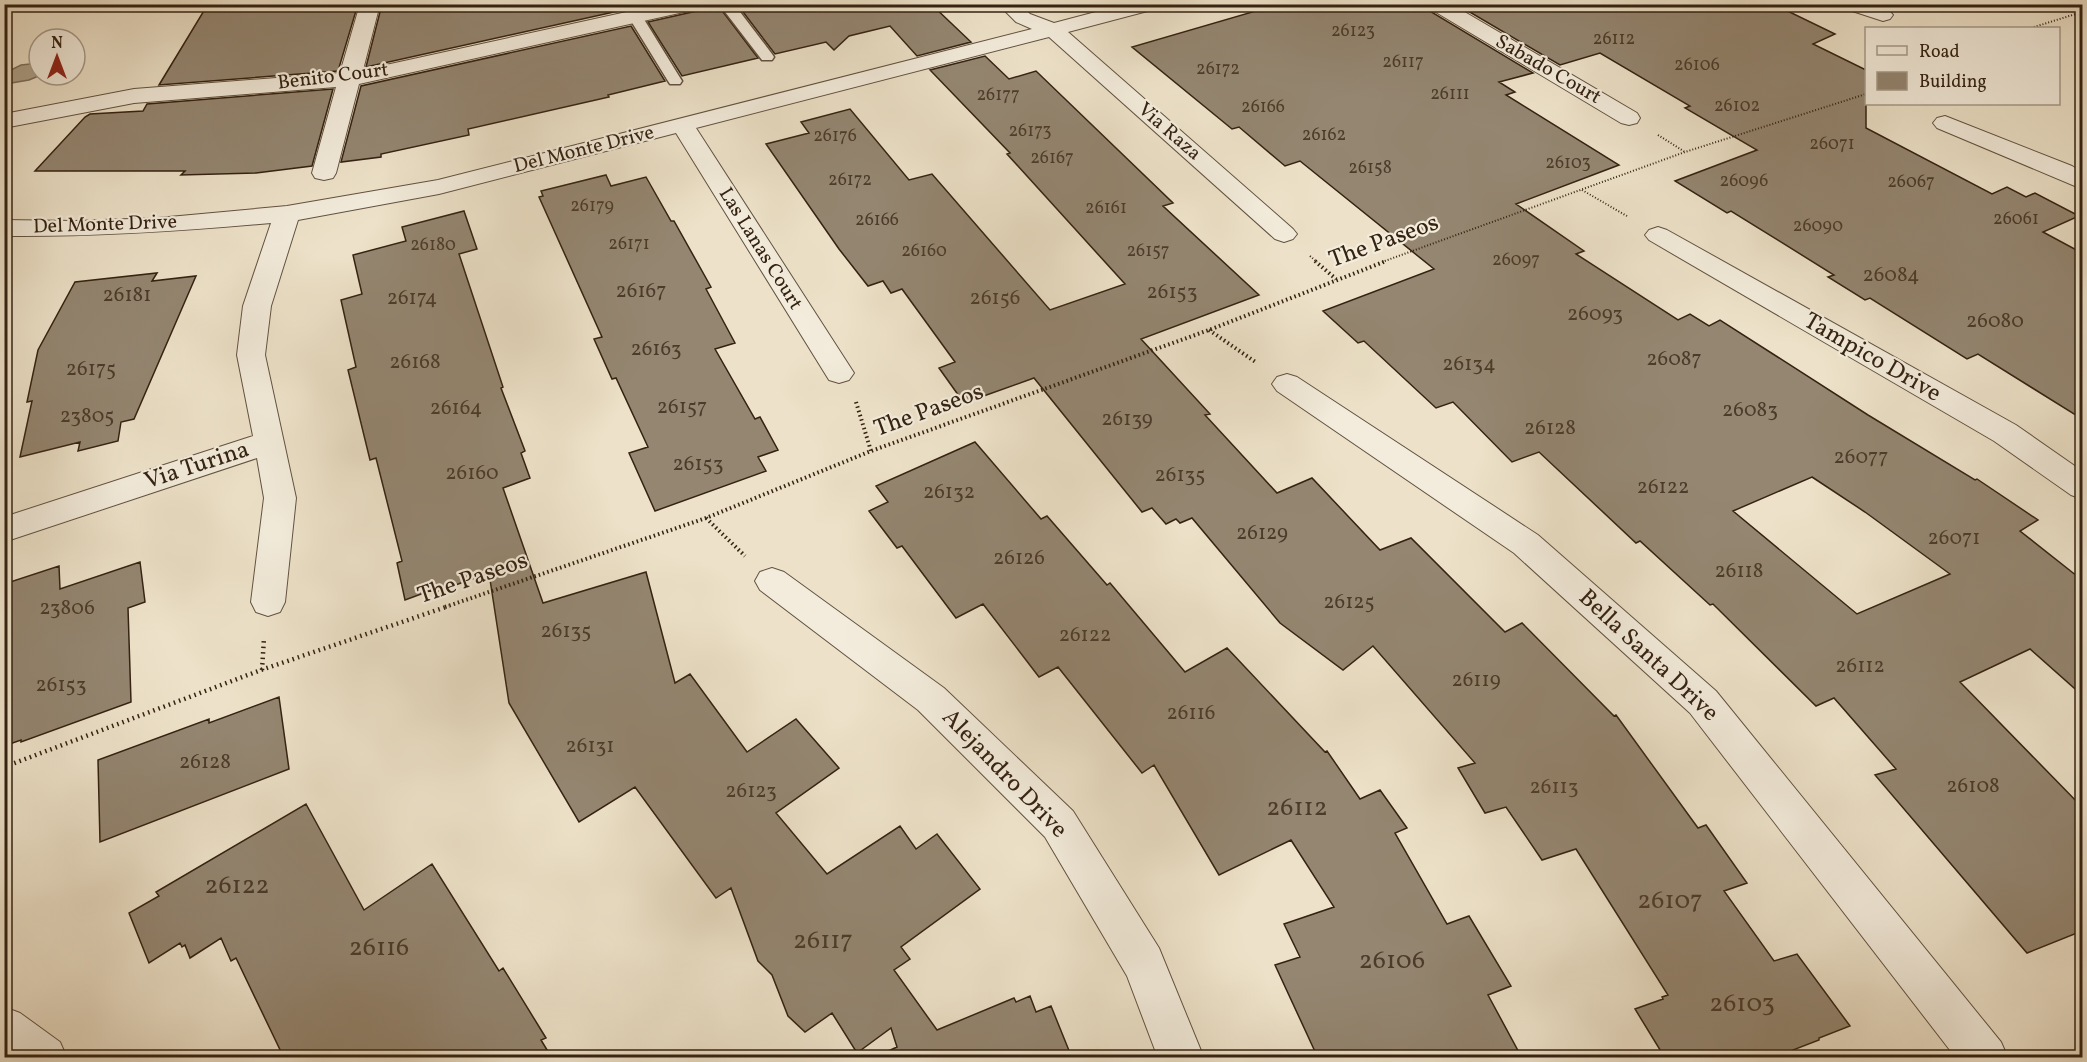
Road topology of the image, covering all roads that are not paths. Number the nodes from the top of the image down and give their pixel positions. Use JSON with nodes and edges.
{"nodes":[{"id":1,"x":370,"y":4,"type":"edge"},
{"id":2,"x":693,"y":4,"type":"edge"},
{"id":3,"x":726,"y":4,"type":"edge"},
{"id":4,"x":1008,"y":4,"type":"edge"},
{"id":5,"x":1037,"y":4,"type":"edge"},
{"id":6,"x":1152,"y":4,"type":"edge"},
{"id":7,"x":1436,"y":4,"type":"edge"},
{"id":8,"x":1851,"y":4,"type":"edge"},
{"id":9,"x":1883,"y":15,"type":"dead end"},
{"id":10,"x":635,"y":16,"type":"junction"},
{"id":11,"x":1054,"y":30,"type":"junction"},
{"id":12,"x":767,"y":57,"type":"dead end"},
{"id":13,"x":350,"y":79,"type":"junction"},
{"id":14,"x":675,"y":81,"type":"dead end"},
{"id":15,"x":1629,"y":118,"type":"dead end"},
{"id":16,"x":4,"y":121,"type":"edge"},
{"id":17,"x":1945,"y":123,"type":"dead end"},
{"id":18,"x":682,"y":125,"type":"junction"},
{"id":19,"x":324,"y":173,"type":"dead end"},
{"id":20,"x":2082,"y":182,"type":"edge"},
{"id":21,"x":287,"y":214,"type":"junction"},
{"id":22,"x":4,"y":228,"type":"edge"},
{"id":23,"x":1284,"y":234,"type":"dead end"},
{"id":24,"x":1658,"y":235,"type":"road end"},
{"id":25,"x":839,"y":373,"type":"road end"},
{"id":26,"x":1287,"y":384,"type":"road end"},
{"id":27,"x":270,"y":442,"type":"junction"},
{"id":28,"x":2082,"y":487,"type":"edge"},
{"id":29,"x":4,"y":530,"type":"edge"},
{"id":30,"x":772,"y":581,"type":"road end"},
{"id":31,"x":268,"y":602,"type":"dead end"},
{"id":32,"x":4,"y":1029,"type":"edge"},
{"id":33,"x":44,"y":1058,"type":"edge"},
{"id":34,"x":1181,"y":1058,"type":"edge"},
{"id":35,"x":1985,"y":1058,"type":"edge"}],
"edges":[{"from":1,"to":13,"type":"street"},
{"from":2,"to":10,"type":"street","name":"Benito Court"},
{"from":3,"to":12,"type":"lane"},
{"from":4,"to":11,"type":"street","name":"Via Raza"},
{"from":5,"to":11,"type":"street","name":"Via Raza"},
{"from":6,"to":11,"type":"street","name":"Del Monte Drive"},
{"from":7,"to":15,"type":"street","name":"Sabado Court"},
{"from":8,"to":9,"type":"street"},
{"from":10,"to":13,"type":"street","name":"Benito Court"},
{"from":10,"to":14,"type":"lane"},
{"from":11,"to":18,"type":"street","name":"Del Monte Drive"},
{"from":11,"to":23,"type":"street","name":"Via Raza"},
{"from":13,"to":16,"type":"street","name":"Benito Court"},
{"from":13,"to":19,"type":"street"},
{"from":17,"to":20,"type":"street"},
{"from":18,"to":21,"type":"street","name":"Del Monte Drive"},
{"from":18,"to":25,"type":"street","name":"Las Lanas Court"},
{"from":21,"to":22,"type":"street","name":"Del Monte Drive"},
{"from":21,"to":27,"type":"street"},
{"from":24,"to":28,"type":"street","name":"Tampico Drive"},
{"from":26,"to":35,"type":"street","name":"Bella Santa Drive"},
{"from":27,"to":29,"type":"street","name":"Via Turina"},
{"from":27,"to":31,"type":"street","name":"Via Turina"},
{"from":30,"to":34,"type":"street","name":"Alejandro Drive"},
{"from":32,"to":33,"type":"street"}]}
